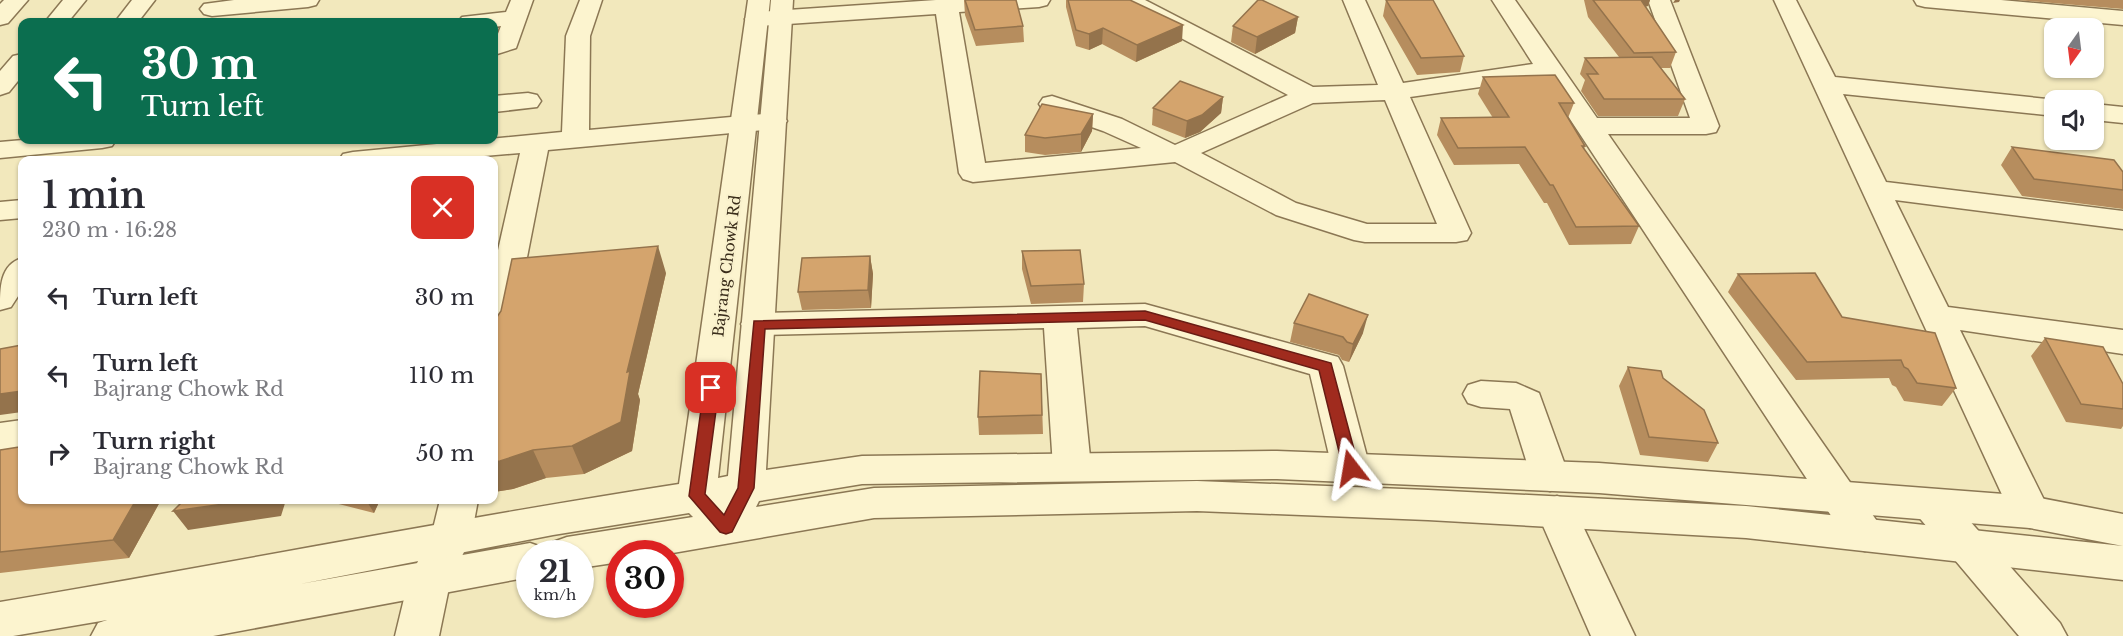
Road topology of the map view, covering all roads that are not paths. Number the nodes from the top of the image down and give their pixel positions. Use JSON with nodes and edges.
{"nodes":[{"id":1,"x":17,"y":0,"type":"edge"},
{"id":2,"x":75,"y":0,"type":"edge"},
{"id":3,"x":144,"y":0,"type":"edge"},
{"id":4,"x":308,"y":0,"type":"edge"},
{"id":5,"x":591,"y":0,"type":"edge"},
{"id":6,"x":1039,"y":0,"type":"edge"},
{"id":7,"x":1127,"y":0,"type":"edge"},
{"id":8,"x":1354,"y":0,"type":"edge"},
{"id":9,"x":1503,"y":0,"type":"edge"},
{"id":10,"x":1659,"y":0,"type":"edge"},
{"id":11,"x":1785,"y":0,"type":"edge"},
{"id":12,"x":1924,"y":0,"type":"edge"},
{"id":13,"x":946,"y":6,"type":"junction"},
{"id":14,"x":519,"y":9,"type":"edge"},
{"id":15,"x":770,"y":9,"type":"edge"},
{"id":16,"x":211,"y":10,"type":"edge"},
{"id":17,"x":0,"y":18,"type":"edge"},
{"id":18,"x":59,"y":18,"type":"edge"},
{"id":19,"x":129,"y":18,"type":"edge"},
{"id":20,"x":485,"y":18,"type":"edge"},
{"id":21,"x":2123,"y":18,"type":"edge"},
{"id":22,"x":498,"y":46,"type":"edge"},
{"id":23,"x":18,"y":66,"type":"edge"},
{"id":24,"x":1549,"y":69,"type":"junction"},
{"id":25,"x":1825,"y":84,"type":"junction"},
{"id":26,"x":18,"y":87,"type":"edge"},
{"id":27,"x":0,"y":88,"type":"edge"},
{"id":28,"x":1394,"y":92,"type":"junction"},
{"id":29,"x":1309,"y":95,"type":"junction"},
{"id":30,"x":528,"y":101,"type":"dead end"},
{"id":31,"x":498,"y":104,"type":"edge"},
{"id":32,"x":1052,"y":104,"type":"edge"},
{"id":33,"x":2044,"y":107,"type":"edge"},
{"id":34,"x":2104,"y":113,"type":"edge"},
{"id":35,"x":2123,"y":115,"type":"edge"},
{"id":36,"x":759,"y":122,"type":"junction"},
{"id":37,"x":1587,"y":126,"type":"junction"},
{"id":38,"x":575,"y":139,"type":"junction"},
{"id":39,"x":536,"y":143,"type":"junction"},
{"id":40,"x":61,"y":144,"type":"edge"},
{"id":41,"x":111,"y":144,"type":"edge"},
{"id":42,"x":0,"y":150,"type":"edge"},
{"id":43,"x":1175,"y":153,"type":"junction"},
{"id":44,"x":101,"y":156,"type":"edge"},
{"id":45,"x":446,"y":156,"type":"edge"},
{"id":46,"x":1875,"y":189,"type":"junction"},
{"id":47,"x":18,"y":209,"type":"edge"},
{"id":48,"x":0,"y":211,"type":"edge"},
{"id":49,"x":2123,"y":220,"type":"edge"},
{"id":50,"x":18,"y":253,"type":"edge"},
{"id":51,"x":0,"y":255,"type":"edge"},
{"id":52,"x":18,"y":274,"type":"edge"},
{"id":53,"x":0,"y":299,"type":"edge"},
{"id":54,"x":1936,"y":316,"type":"junction"},
{"id":55,"x":1060,"y":317,"type":"junction"},
{"id":56,"x":498,"y":320,"type":"edge"},
{"id":57,"x":758,"y":324,"type":"junction"},
{"id":58,"x":2123,"y":342,"type":"edge"},
{"id":59,"x":1481,"y":394,"type":"dead end"},
{"id":60,"x":18,"y":435,"type":"edge"},
{"id":61,"x":0,"y":437,"type":"edge"},
{"id":62,"x":1071,"y":467,"type":"junction"},
{"id":63,"x":1351,"y":468,"type":"junction"},
{"id":64,"x":746,"y":488,"type":"junction"},
{"id":65,"x":1553,"y":494,"type":"junction"},
{"id":66,"x":697,"y":496,"type":"junction"},
{"id":67,"x":1839,"y":496,"type":"junction"},
{"id":68,"x":1931,"y":504,"type":"junction"},
{"id":69,"x":2030,"y":512,"type":"junction"},
{"id":70,"x":455,"y":519,"type":"edge"},
{"id":71,"x":726,"y":527,"type":"junction"},
{"id":72,"x":2123,"y":530,"type":"edge"},
{"id":73,"x":1865,"y":535,"type":"junction"},
{"id":74,"x":1967,"y":546,"type":"junction"},
{"id":75,"x":594,"y":549,"type":"edge"},
{"id":76,"x":516,"y":563,"type":"edge"},
{"id":77,"x":2123,"y":563,"type":"edge"},
{"id":78,"x":430,"y":578,"type":"junction"},
{"id":79,"x":0,"y":620,"type":"edge"},
{"id":80,"x":113,"y":636,"type":"edge"},
{"id":81,"x":417,"y":636,"type":"edge"},
{"id":82,"x":1613,"y":636,"type":"edge"},
{"id":83,"x":2045,"y":636,"type":"edge"}],
"edges":[{"from":1,"to":17,"type":"street"},
{"from":2,"to":18,"type":"street"},
{"from":3,"to":19,"type":"street"},
{"from":4,"to":16,"type":"street"},
{"from":5,"to":38,"type":"street"},
{"from":6,"to":13,"type":"street"},
{"from":7,"to":29,"type":"street"},
{"from":8,"to":28,"type":"street"},
{"from":9,"to":24,"type":"street"},
{"from":10,"to":37,"type":"street"},
{"from":11,"to":25,"type":"street"},
{"from":12,"to":21,"type":"street"},
{"from":13,"to":15,"type":"street"},
{"from":13,"to":43,"type":"street"},
{"from":14,"to":20,"type":"street"},
{"from":14,"to":22,"type":"street"},
{"from":15,"to":36,"type":"street","name":"Bajrang Chowk Rd"},
{"from":23,"to":27,"type":"street"},
{"from":24,"to":28,"type":"street"},
{"from":24,"to":37,"type":"street"},
{"from":25,"to":33,"type":"street"},
{"from":25,"to":46,"type":"street"},
{"from":26,"to":27,"type":"street"},
{"from":28,"to":29,"type":"street"},
{"from":28,"to":43,"type":"street"},
{"from":29,"to":43,"type":"street"},
{"from":30,"to":31,"type":"street"},
{"from":32,"to":43,"type":"street"},
{"from":34,"to":35,"type":"street"},
{"from":36,"to":38,"type":"street"},
{"from":36,"to":57,"type":"street","name":"Bajrang Chowk Rd"},
{"from":36,"to":66,"type":"street","name":"Bajrang Chowk Rd"},
{"from":37,"to":67,"type":"street"},
{"from":38,"to":39,"type":"street"},
{"from":39,"to":45,"type":"street"},
{"from":39,"to":56,"type":"street"},
{"from":40,"to":42,"type":"street"},
{"from":41,"to":44,"type":"street"},
{"from":46,"to":49,"type":"street"},
{"from":46,"to":54,"type":"street"},
{"from":47,"to":48,"type":"street"},
{"from":50,"to":51,"type":"street"},
{"from":52,"to":53,"type":"street"},
{"from":54,"to":58,"type":"street"},
{"from":54,"to":69,"type":"street"},
{"from":55,"to":57,"type":"street"},
{"from":55,"to":62,"type":"street"},
{"from":55,"to":63,"type":"street"},
{"from":57,"to":64,"type":"street","name":"Bajrang Chowk Rd"},
{"from":59,"to":65,"type":"street"},
{"from":60,"to":61,"type":"street"},
{"from":62,"to":63,"type":"street"},
{"from":62,"to":64,"type":"street"},
{"from":63,"to":65,"type":"street"},
{"from":64,"to":66,"type":"street"},
{"from":64,"to":71,"type":"street","name":"Bajrang Chowk Rd"},
{"from":65,"to":67,"type":"street"},
{"from":65,"to":71,"type":"street"},
{"from":65,"to":73,"type":"street"},
{"from":65,"to":82,"type":"street"},
{"from":66,"to":70,"type":"street"},
{"from":66,"to":71,"type":"street"},
{"from":67,"to":68,"type":"street"},
{"from":67,"to":73,"type":"street"},
{"from":68,"to":69,"type":"street"},
{"from":68,"to":74,"type":"street"},
{"from":69,"to":72,"type":"street"},
{"from":70,"to":78,"type":"street"},
{"from":70,"to":79,"type":"street"},
{"from":71,"to":75,"type":"street"},
{"from":73,"to":74,"type":"street"},
{"from":74,"to":77,"type":"street"},
{"from":74,"to":83,"type":"street"},
{"from":76,"to":78,"type":"street"},
{"from":78,"to":80,"type":"street"},
{"from":78,"to":81,"type":"street"}]}
